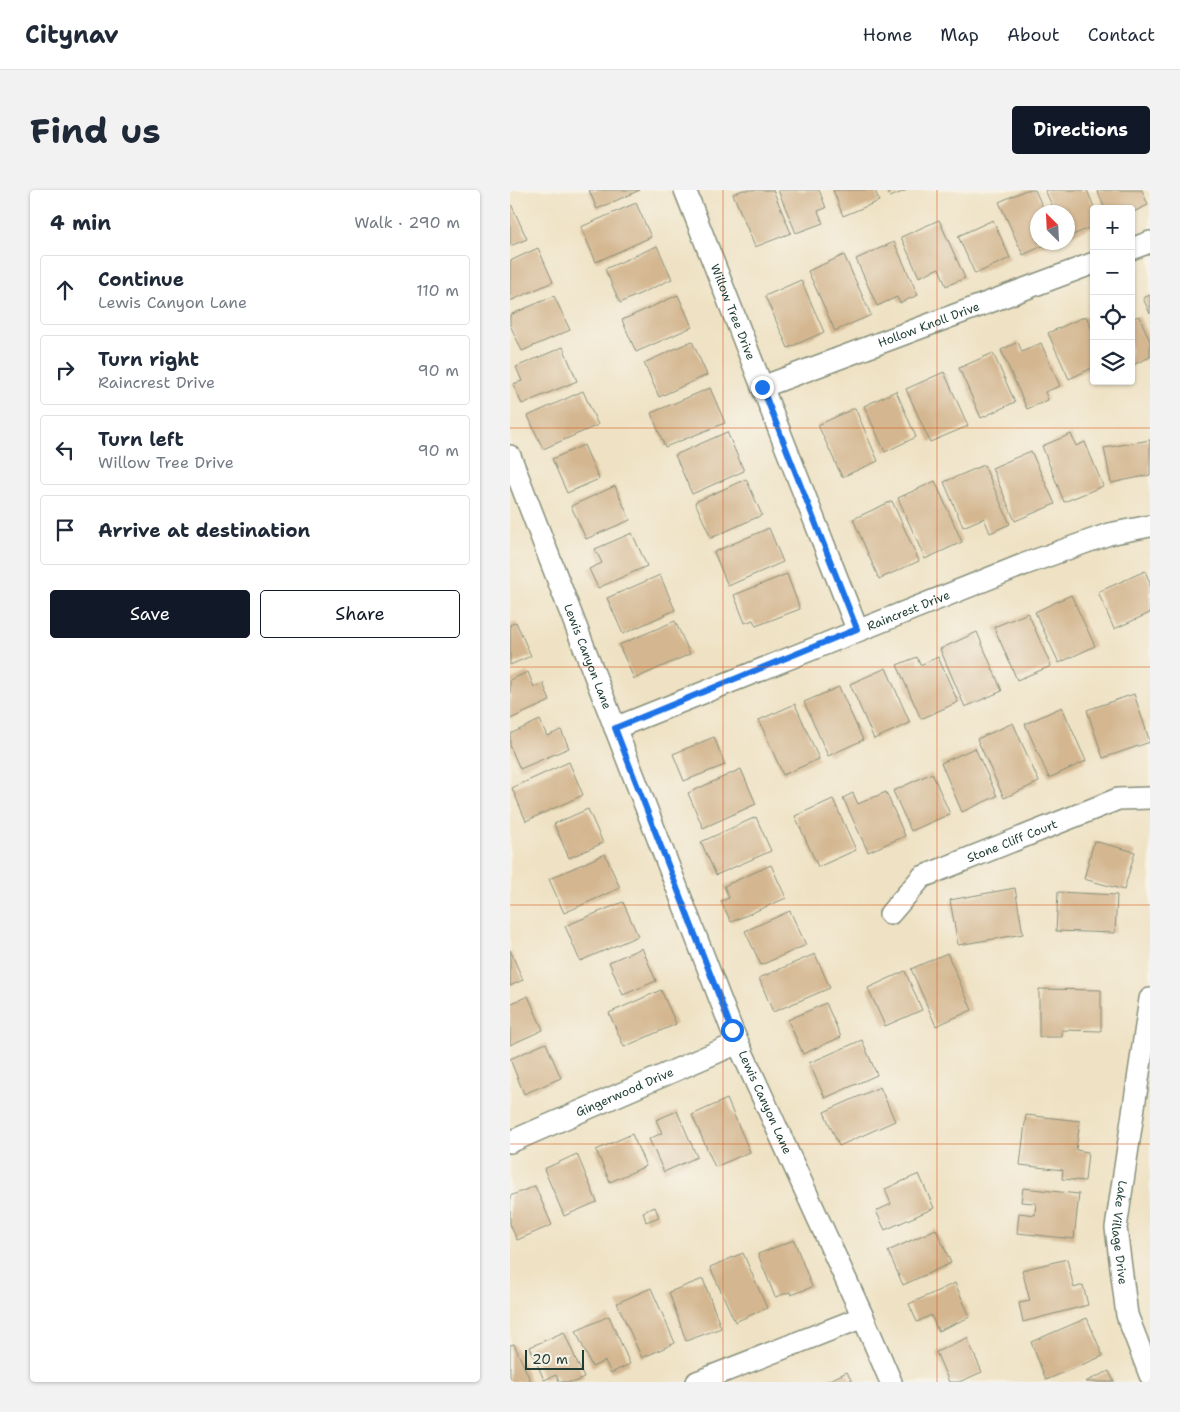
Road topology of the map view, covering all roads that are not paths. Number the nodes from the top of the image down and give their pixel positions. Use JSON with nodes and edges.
{"nodes":[{"id":1,"x":685,"y":190,"type":"edge"},
{"id":2,"x":1150,"y":242,"type":"edge"},
{"id":3,"x":1135,"y":248,"type":"edge"},
{"id":4,"x":1090,"y":264,"type":"edge"},
{"id":5,"x":762,"y":387,"type":"junction"},
{"id":6,"x":510,"y":456,"type":"edge"},
{"id":7,"x":1150,"y":526,"type":"edge"},
{"id":8,"x":857,"y":629,"type":"junction"},
{"id":9,"x":615,"y":728,"type":"junction"},
{"id":10,"x":1150,"y":798,"type":"edge"},
{"id":11,"x":890,"y":914,"type":"dead end"},
{"id":12,"x":1150,"y":999,"type":"edge"},
{"id":13,"x":738,"y":1043,"type":"junction"},
{"id":14,"x":510,"y":1142,"type":"edge"},
{"id":15,"x":863,"y":1317,"type":"junction"},
{"id":16,"x":1150,"y":1375,"type":"edge"},
{"id":17,"x":697,"y":1382,"type":"edge"},
{"id":18,"x":891,"y":1382,"type":"edge"}],
"edges":[{"from":1,"to":5,"type":"street","name":"Willow Tree Drive"},
{"from":2,"to":3,"type":"street"},
{"from":4,"to":5,"type":"street","name":"Hollow Knoll Drive"},
{"from":5,"to":8,"type":"street","name":"Willow Tree Drive"},
{"from":6,"to":9,"type":"street","name":"Lewis Canyon Lane"},
{"from":7,"to":8,"type":"street","name":"Raincrest Drive"},
{"from":8,"to":9,"type":"street","name":"Raincrest Drive"},
{"from":9,"to":13,"type":"street","name":"Lewis Canyon Lane"},
{"from":10,"to":11,"type":"street","name":"Stone Cliff Court"},
{"from":12,"to":16,"type":"street","name":"Lake Village Drive"},
{"from":13,"to":14,"type":"street","name":"Gingerwood Drive"},
{"from":13,"to":15,"type":"street","name":"Lewis Canyon Lane"},
{"from":15,"to":17,"type":"street"},
{"from":15,"to":18,"type":"street","name":"Lewis Canyon Lane"}]}
